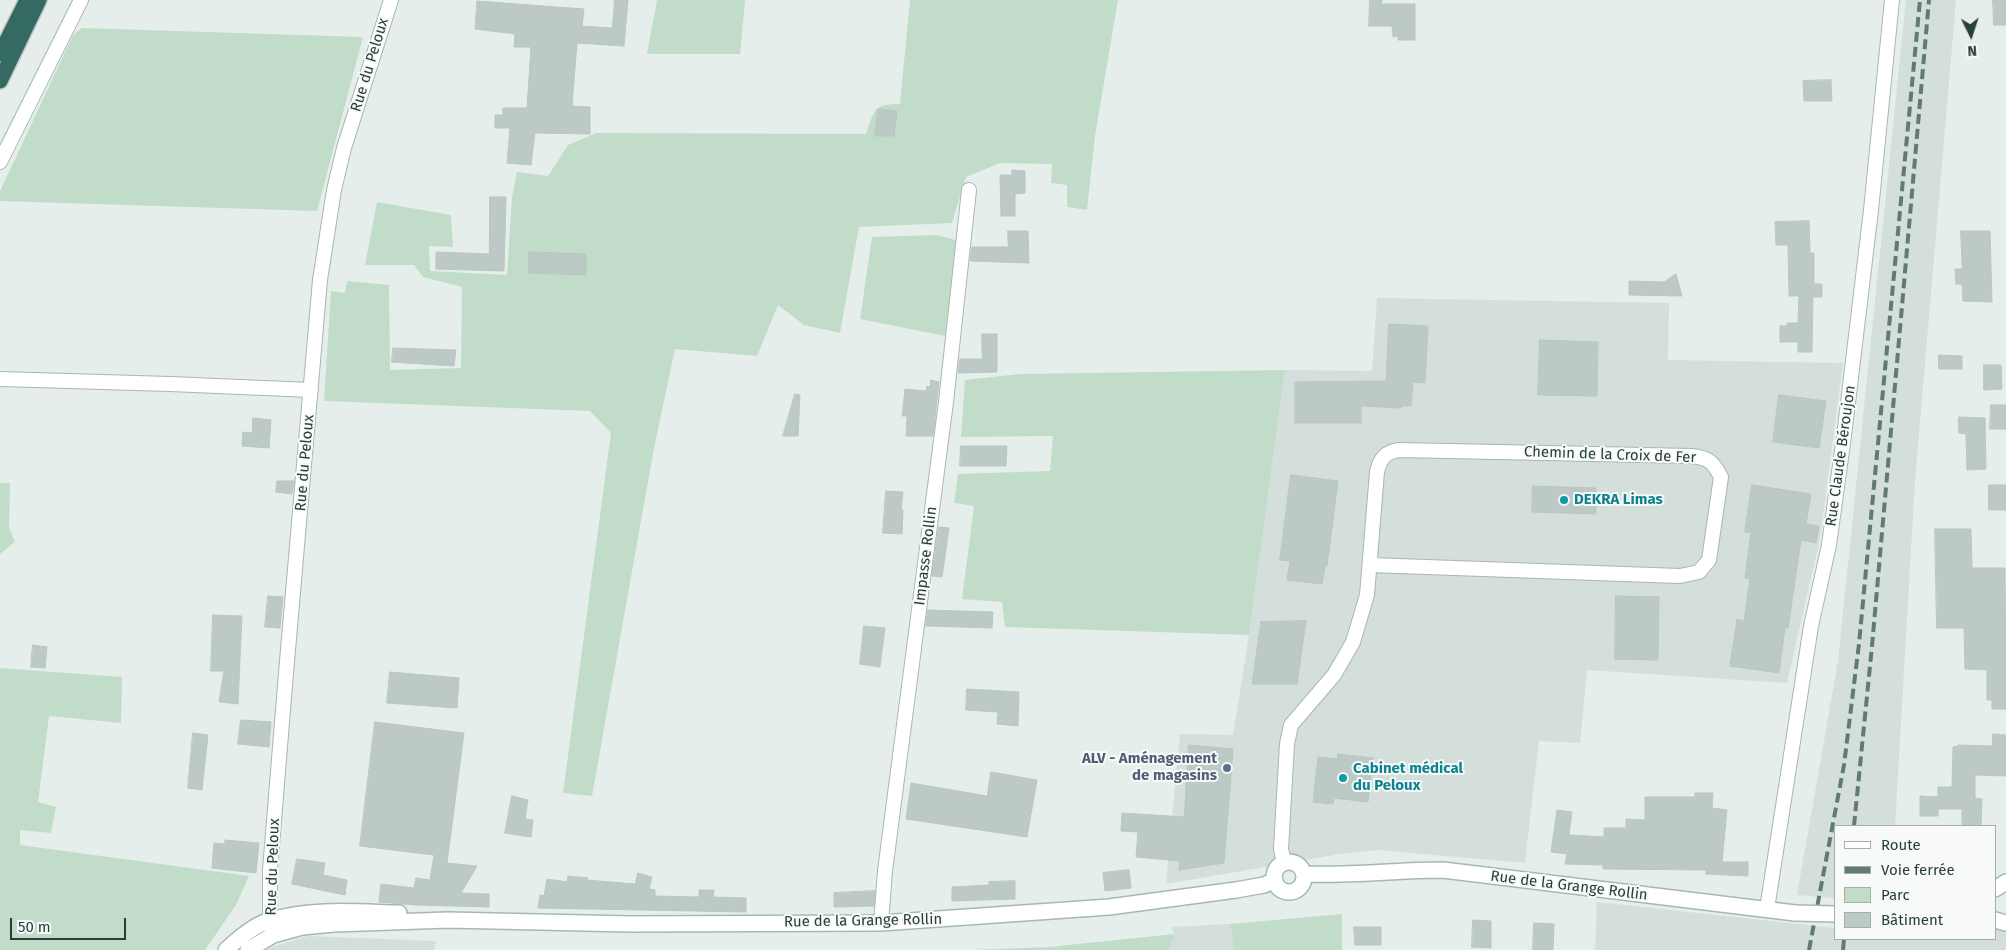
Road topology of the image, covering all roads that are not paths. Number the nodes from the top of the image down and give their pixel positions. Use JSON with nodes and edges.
{"nodes":[{"id":1,"x":27,"y":0,"type":"edge"},
{"id":2,"x":39,"y":0,"type":"edge"},
{"id":3,"x":81,"y":0,"type":"edge"},
{"id":4,"x":391,"y":0,"type":"edge"},
{"id":5,"x":1892,"y":0,"type":"edge"},
{"id":6,"x":0,"y":54,"type":"edge"},
{"id":7,"x":0,"y":81,"type":"edge"},
{"id":8,"x":0,"y":162,"type":"edge"},
{"id":9,"x":970,"y":190,"type":"dead end"},
{"id":10,"x":0,"y":379,"type":"edge"},
{"id":11,"x":312,"y":390,"type":"junction"},
{"id":12,"x":1370,"y":565,"type":"junction"},
{"id":13,"x":1284,"y":863,"type":"junction"},
{"id":14,"x":1304,"y":874,"type":"junction"},
{"id":15,"x":1274,"y":880,"type":"junction"},
{"id":16,"x":1767,"y":909,"type":"junction"},
{"id":17,"x":1834,"y":914,"type":"edge"},
{"id":18,"x":881,"y":923,"type":"junction"},
{"id":19,"x":272,"y":928,"type":"junction"},
{"id":20,"x":226,"y":950,"type":"edge"},
{"id":21,"x":248,"y":950,"type":"edge"}],
"edges":[{"from":1,"to":6,"type":"highway"},
{"from":2,"to":7,"type":"highway"},
{"from":3,"to":8,"type":"street"},
{"from":4,"to":11,"type":"street","name":"Rue du Peloux"},
{"from":5,"to":16,"type":"street","name":"Rue Claude Béroujon"},
{"from":9,"to":18,"type":"street","name":"Impasse Rollin"},
{"from":10,"to":11,"type":"street"},
{"from":11,"to":19,"type":"street","name":"Rue du Peloux"},
{"from":12,"to":12,"type":"street","name":"Chemin de la Croix de Fer"},
{"from":12,"to":13,"type":"street","name":"Chemin de la Croix de Fer"},
{"from":13,"to":14,"type":"main road"},
{"from":13,"to":15,"type":"main road"},
{"from":14,"to":15,"type":"main road"},
{"from":14,"to":16,"type":"main road","name":"Rue de la Grange Rollin"},
{"from":15,"to":18,"type":"main road","name":"Rue de la Grange Rollin"},
{"from":16,"to":17,"type":"main road","name":"Rue de la Grange Rollin","bridge":true},
{"from":18,"to":19,"type":"main road","name":"Rue de la Grange Rollin"},
{"from":19,"to":20,"type":"main road"},
{"from":19,"to":21,"type":"main road"}]}
